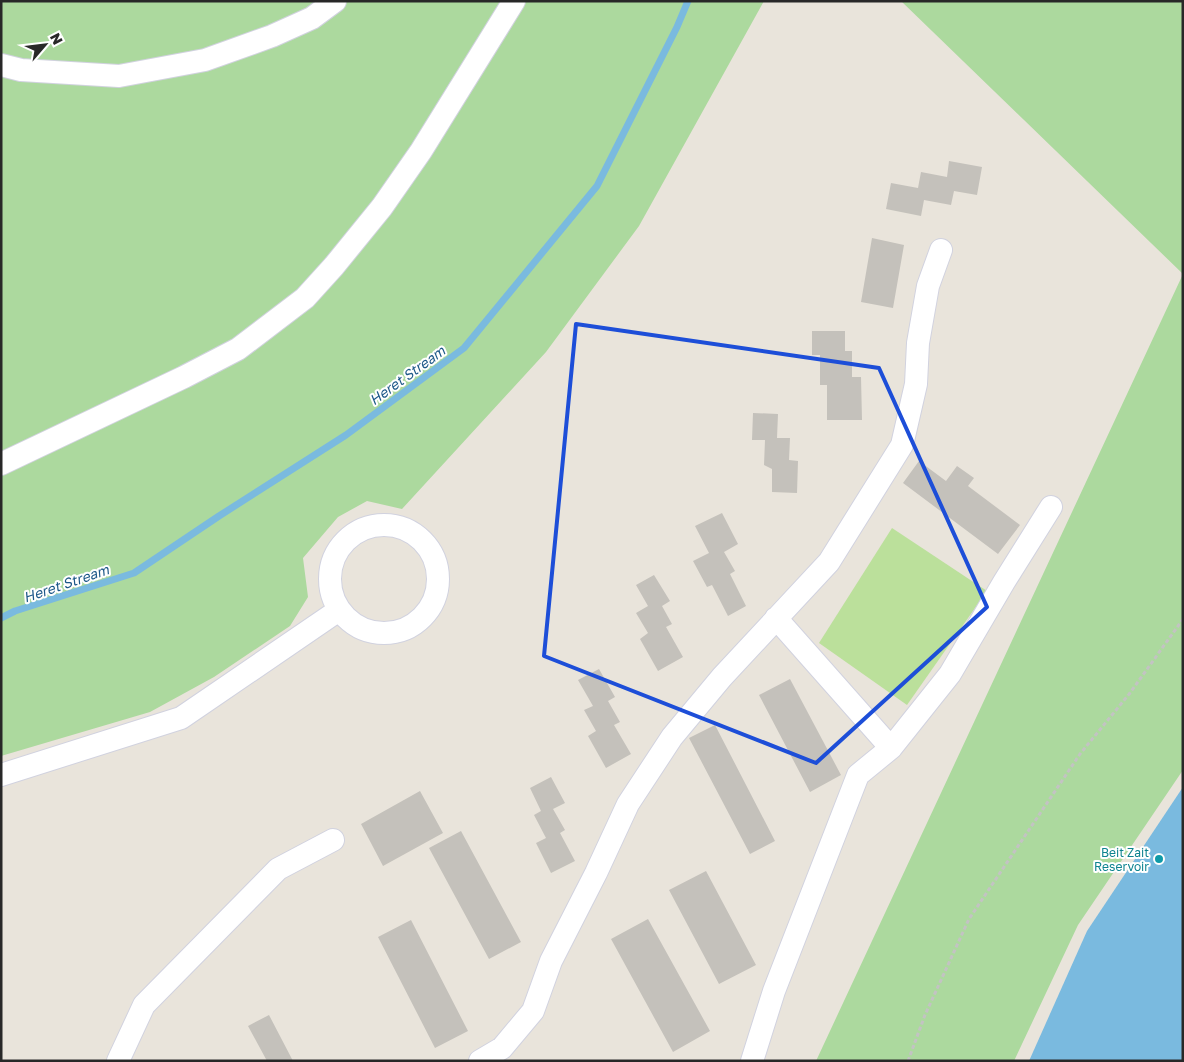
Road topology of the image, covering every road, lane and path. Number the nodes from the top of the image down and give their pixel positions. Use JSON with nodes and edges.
{"nodes":[{"id":1,"x":336,"y":1,"type":"edge"},
{"id":2,"x":514,"y":1,"type":"edge"},
{"id":3,"x":1,"y":65,"type":"edge"},
{"id":4,"x":941,"y":250,"type":"dead end"},
{"id":5,"x":1,"y":464,"type":"edge"},
{"id":6,"x":1051,"y":507,"type":"dead end"},
{"id":7,"x":339,"y":610,"type":"junction"},
{"id":8,"x":776,"y":618,"type":"junction"},
{"id":9,"x":1183,"y":619,"type":"edge"},
{"id":10,"x":891,"y":748,"type":"junction"},
{"id":11,"x":1,"y":775,"type":"edge"},
{"id":12,"x":333,"y":840,"type":"dead end"},
{"id":13,"x":118,"y":1061,"type":"edge"},
{"id":14,"x":480,"y":1061,"type":"edge"},
{"id":15,"x":752,"y":1061,"type":"edge"},
{"id":16,"x":908,"y":1061,"type":"edge"}],
"edges":[{"from":1,"to":3,"type":"street"},
{"from":2,"to":5,"type":"street"},
{"from":4,"to":8,"type":"street"},
{"from":6,"to":10,"type":"street"},
{"from":7,"to":7,"type":"street"},
{"from":7,"to":11,"type":"street"},
{"from":8,"to":10,"type":"street"},
{"from":8,"to":14,"type":"street"},
{"from":9,"to":16,"type":"path"},
{"from":10,"to":15,"type":"street"},
{"from":12,"to":13,"type":"street"}]}
